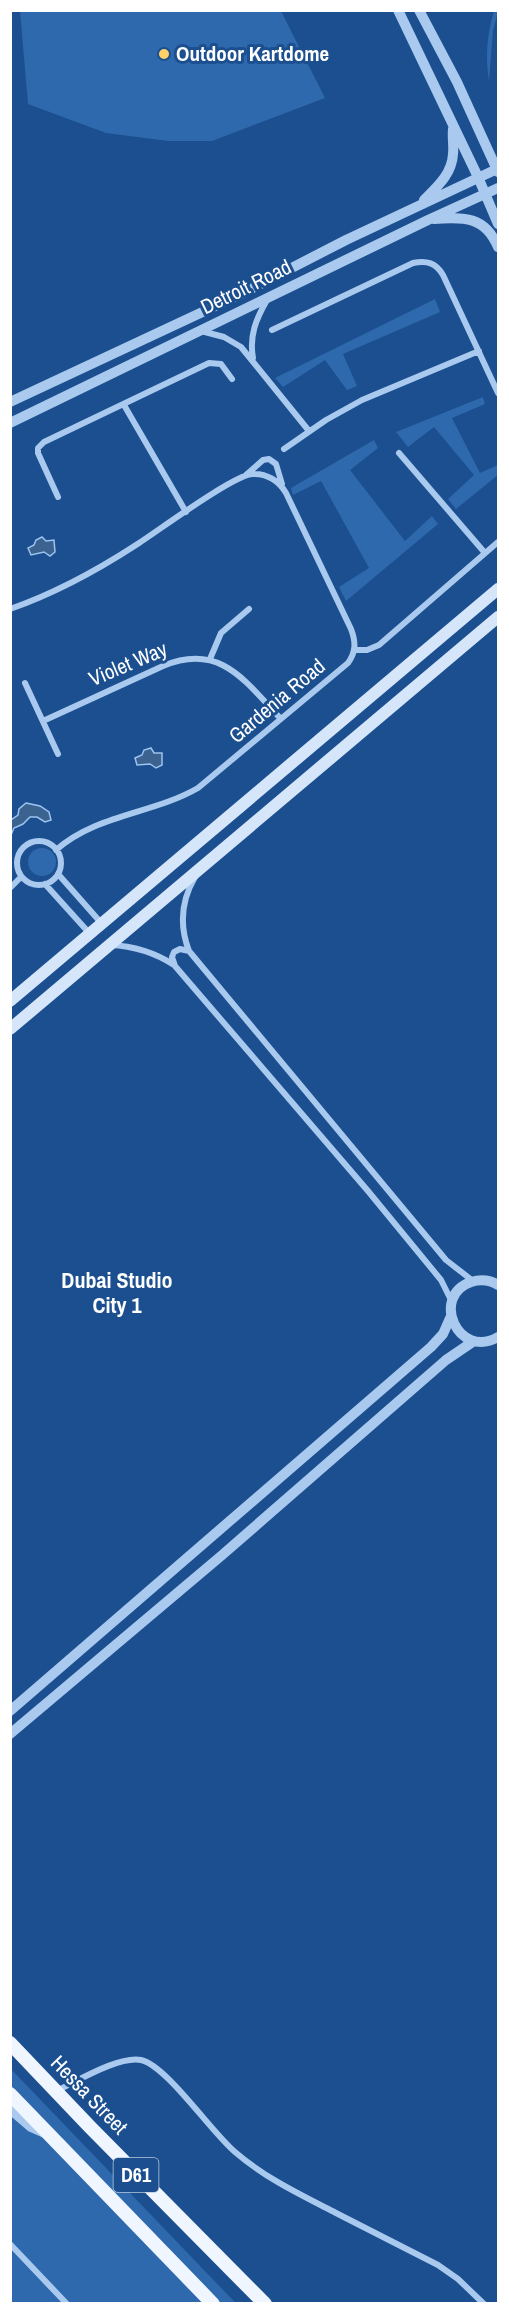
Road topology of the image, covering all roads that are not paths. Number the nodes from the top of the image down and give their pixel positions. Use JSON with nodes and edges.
{"nodes":[{"id":1,"x":398,"y":10,"type":"edge"},
{"id":2,"x":419,"y":10,"type":"edge"},
{"id":3,"x":453,"y":126,"type":"junction"},
{"id":4,"x":498,"y":170,"type":"edge"},
{"id":5,"x":478,"y":177,"type":"junction"},
{"id":6,"x":498,"y":188,"type":"edge"},
{"id":7,"x":485,"y":193,"type":"junction"},
{"id":8,"x":419,"y":205,"type":"junction"},
{"id":9,"x":428,"y":220,"type":"junction"},
{"id":10,"x":498,"y":224,"type":"edge"},
{"id":11,"x":498,"y":247,"type":"edge"},
{"id":12,"x":267,"y":300,"type":"junction"},
{"id":13,"x":272,"y":330,"type":"dead end"},
{"id":14,"x":201,"y":331,"type":"junction"},
{"id":15,"x":479,"y":351,"type":"junction"},
{"id":16,"x":254,"y":362,"type":"junction"},
{"id":17,"x":232,"y":379,"type":"dead end"},
{"id":18,"x":498,"y":393,"type":"edge"},
{"id":19,"x":10,"y":402,"type":"edge"},
{"id":20,"x":124,"y":405,"type":"junction"},
{"id":21,"x":10,"y":423,"type":"edge"},
{"id":22,"x":309,"y":431,"type":"junction"},
{"id":23,"x":284,"y":449,"type":"dead end"},
{"id":24,"x":399,"y":453,"type":"dead end"},
{"id":25,"x":246,"y":475,"type":"junction"},
{"id":26,"x":283,"y":488,"type":"junction"},
{"id":27,"x":58,"y":497,"type":"dead end"},
{"id":28,"x":186,"y":512,"type":"junction"},
{"id":29,"x":498,"y":542,"type":"edge"},
{"id":30,"x":485,"y":554,"type":"junction"},
{"id":31,"x":498,"y":589,"type":"edge"},
{"id":32,"x":10,"y":609,"type":"edge"},
{"id":33,"x":249,"y":609,"type":"dead end"},
{"id":34,"x":498,"y":617,"type":"edge"},
{"id":35,"x":355,"y":650,"type":"junction"},
{"id":36,"x":210,"y":659,"type":"junction"},
{"id":37,"x":25,"y":683,"type":"dead end"},
{"id":38,"x":280,"y":718,"type":"junction"},
{"id":39,"x":43,"y":721,"type":"junction"},
{"id":40,"x":58,"y":754,"type":"dead end"},
{"id":41,"x":56,"y":849,"type":"junction"},
{"id":42,"x":200,"y":870,"type":"junction"},
{"id":43,"x":58,"y":874,"type":"junction"},
{"id":44,"x":21,"y":877,"type":"junction"},
{"id":45,"x":45,"y":884,"type":"junction"},
{"id":46,"x":10,"y":888,"type":"edge"},
{"id":47,"x":103,"y":925,"type":"junction"},
{"id":48,"x":91,"y":935,"type":"junction"},
{"id":49,"x":110,"y":945,"type":"junction"},
{"id":50,"x":189,"y":951,"type":"junction"},
{"id":51,"x":175,"y":966,"type":"junction"},
{"id":52,"x":10,"y":1001,"type":"edge"},
{"id":53,"x":10,"y":1029,"type":"edge"},
{"id":54,"x":473,"y":1281,"type":"junction"},
{"id":55,"x":497,"y":1282,"type":"edge"},
{"id":56,"x":452,"y":1302,"type":"junction"},
{"id":57,"x":451,"y":1316,"type":"junction"},
{"id":58,"x":498,"y":1337,"type":"edge"},
{"id":59,"x":474,"y":1341,"type":"junction"},
{"id":60,"x":10,"y":1711,"type":"edge"},
{"id":61,"x":10,"y":1734,"type":"edge"},
{"id":62,"x":10,"y":2043,"type":"edge"},
{"id":63,"x":56,"y":2091,"type":"junction"},
{"id":64,"x":10,"y":2094,"type":"edge"},
{"id":65,"x":10,"y":2109,"type":"edge"},
{"id":66,"x":48,"y":2135,"type":"junction"},
{"id":67,"x":11,"y":2246,"type":"edge"},
{"id":68,"x":67,"y":2304,"type":"edge"},
{"id":69,"x":213,"y":2304,"type":"edge"},
{"id":70,"x":265,"y":2304,"type":"edge"},
{"id":71,"x":484,"y":2304,"type":"edge"}],
"edges":[{"from":1,"to":3,"type":"street"},
{"from":2,"to":4,"type":"street"},
{"from":3,"to":5,"type":"street"},
{"from":3,"to":8,"type":"street"},
{"from":4,"to":5,"type":"street","name":"Detroit Road"},
{"from":5,"to":7,"type":"street"},
{"from":5,"to":8,"type":"street","name":"Detroit Road"},
{"from":6,"to":7,"type":"street","name":"Detroit Road"},
{"from":7,"to":9,"type":"street","name":"Detroit Road"},
{"from":7,"to":10,"type":"street"},
{"from":8,"to":19,"type":"street","name":"Detroit Road"},
{"from":9,"to":11,"type":"street"},
{"from":9,"to":12,"type":"street","name":"Detroit Road"},
{"from":12,"to":14,"type":"street","name":"Detroit Road"},
{"from":12,"to":16,"type":"street"},
{"from":13,"to":15,"type":"street"},
{"from":14,"to":16,"type":"street"},
{"from":14,"to":21,"type":"street","name":"Detroit Road"},
{"from":15,"to":18,"type":"street"},
{"from":15,"to":22,"type":"street"},
{"from":16,"to":22,"type":"street"},
{"from":17,"to":20,"type":"street"},
{"from":20,"to":27,"type":"street"},
{"from":20,"to":28,"type":"street"},
{"from":22,"to":23,"type":"street"},
{"from":24,"to":30,"type":"street"},
{"from":25,"to":26,"type":"street"},
{"from":25,"to":26,"type":"street"},
{"from":25,"to":28,"type":"street"},
{"from":26,"to":35,"type":"street"},
{"from":28,"to":32,"type":"street"},
{"from":29,"to":30,"type":"street"},
{"from":30,"to":35,"type":"street"},
{"from":31,"to":47,"type":"main road"},
{"from":33,"to":36,"type":"street"},
{"from":34,"to":42,"type":"main road"},
{"from":35,"to":38,"type":"street","name":"Gardenia Road"},
{"from":36,"to":38,"type":"street"},
{"from":36,"to":39,"type":"street","name":"Violet Way"},
{"from":37,"to":39,"type":"street"},
{"from":38,"to":41,"type":"street","name":"Gardenia Road"},
{"from":39,"to":40,"type":"street"},
{"from":41,"to":43,"type":"street"},
{"from":41,"to":44,"type":"street"},
{"from":42,"to":49,"type":"main road"},
{"from":42,"to":50,"type":"street"},
{"from":43,"to":45,"type":"street"},
{"from":43,"to":47,"type":"street"},
{"from":44,"to":45,"type":"street"},
{"from":44,"to":46,"type":"street"},
{"from":45,"to":48,"type":"street"},
{"from":47,"to":48,"type":"main road"},
{"from":48,"to":52,"type":"main road"},
{"from":49,"to":51,"type":"street"},
{"from":49,"to":53,"type":"main road"},
{"from":50,"to":51,"type":"street"},
{"from":50,"to":54,"type":"street"},
{"from":51,"to":56,"type":"street"},
{"from":54,"to":55,"type":"street"},
{"from":54,"to":56,"type":"street"},
{"from":56,"to":57,"type":"street"},
{"from":57,"to":59,"type":"street"},
{"from":57,"to":60,"type":"street"},
{"from":58,"to":59,"type":"street"},
{"from":59,"to":61,"type":"street"},
{"from":62,"to":63,"type":"main road","name":"Hessa Street","number":"D61"},
{"from":63,"to":70,"type":"main road","name":"Hessa Street","number":"D61"},
{"from":63,"to":71,"type":"street"},
{"from":64,"to":66,"type":"main road","number":"D61"},
{"from":65,"to":66,"type":"street"},
{"from":66,"to":69,"type":"main road","number":"D61"},
{"from":67,"to":68,"type":"street"}]}
